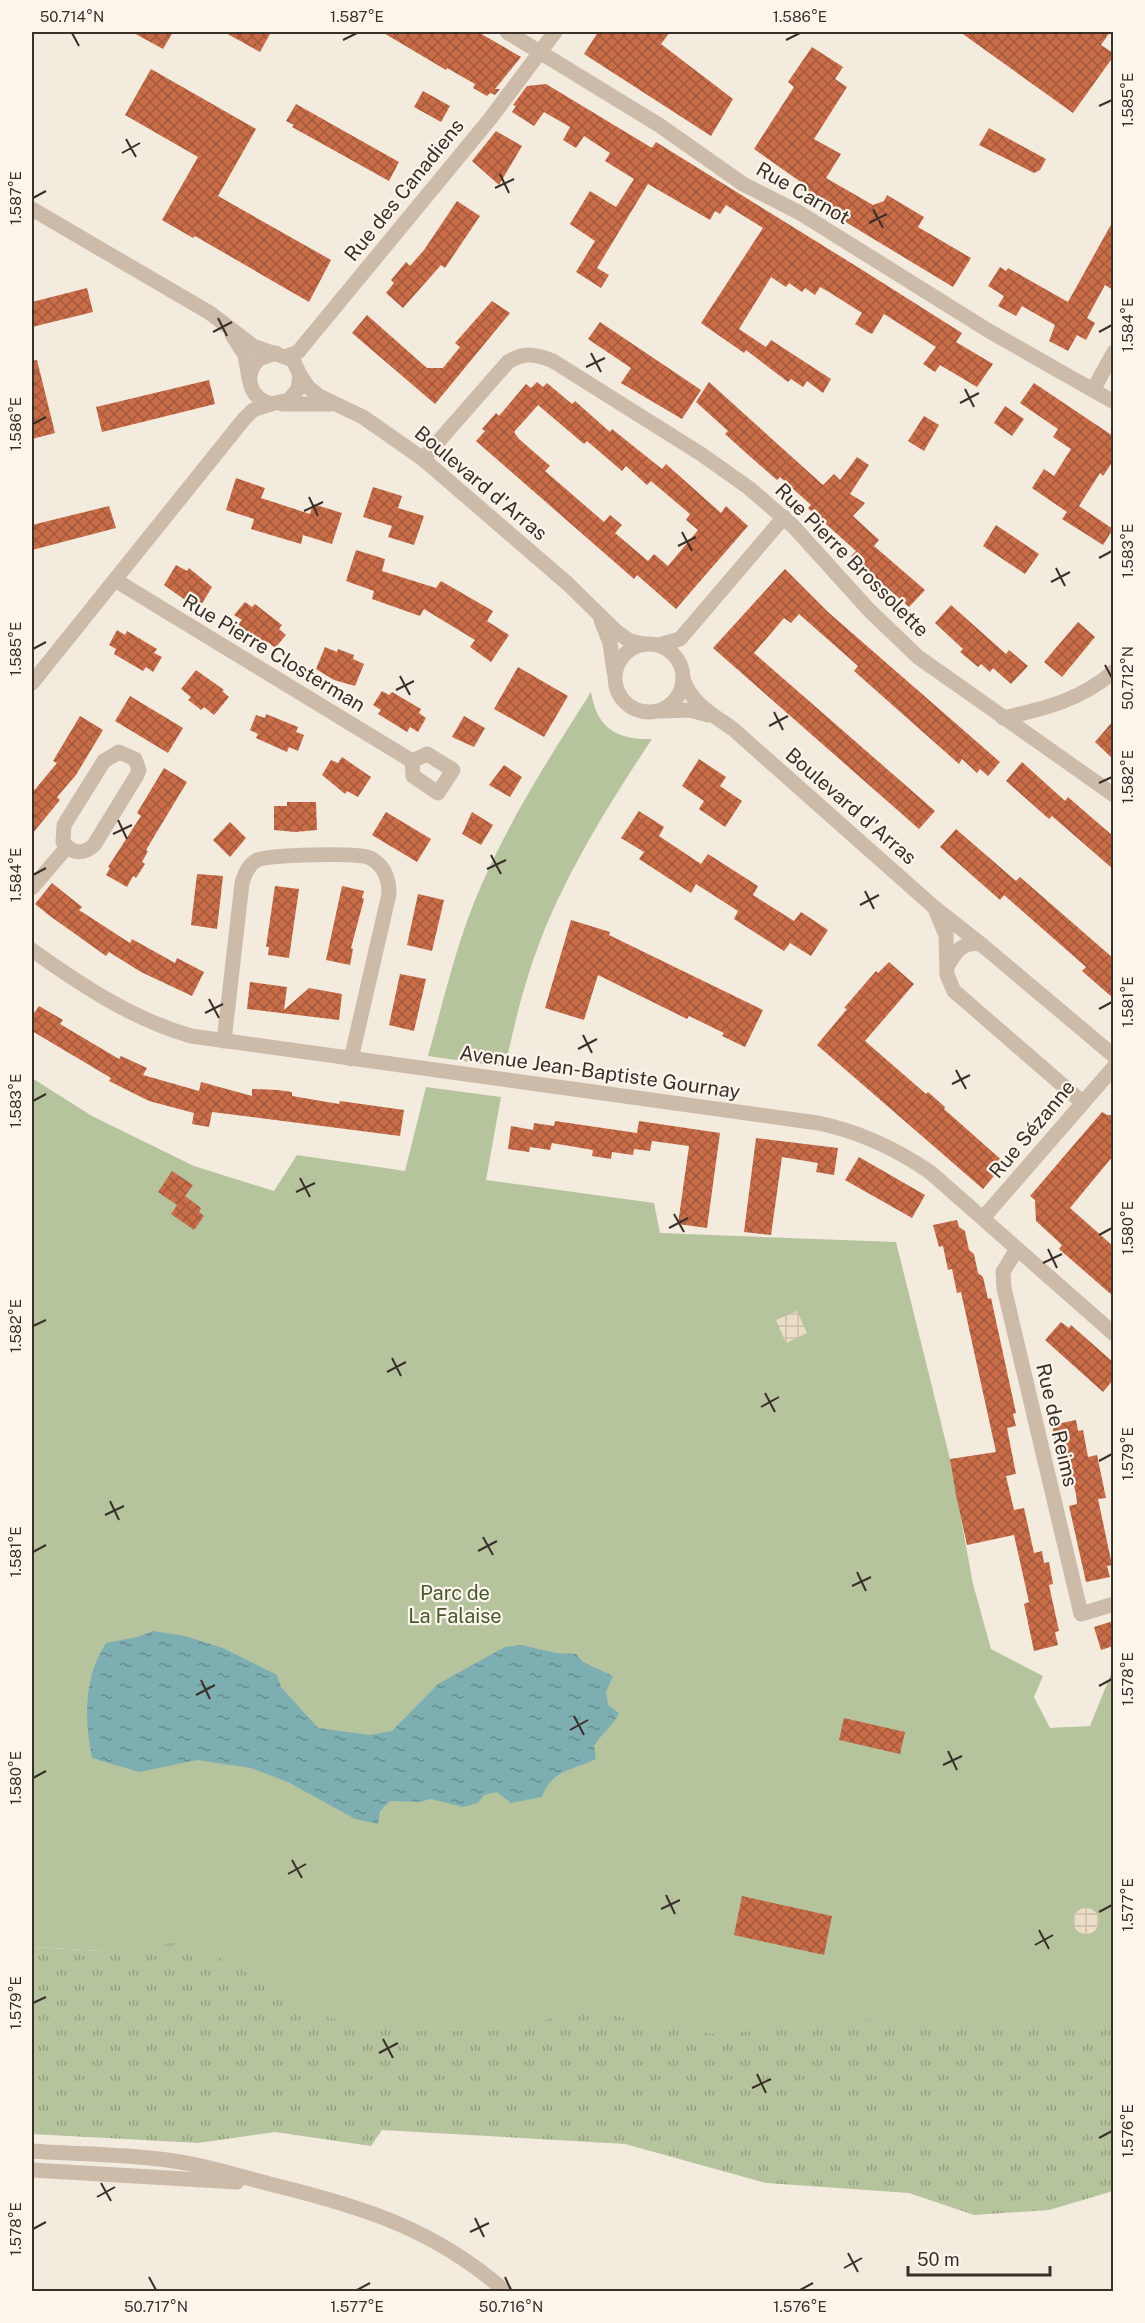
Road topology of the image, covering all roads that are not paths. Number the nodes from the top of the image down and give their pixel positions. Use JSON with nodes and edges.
{"nodes":[{"id":1,"x":507,"y":32,"type":"edge"},
{"id":2,"x":555,"y":32,"type":"edge"},
{"id":3,"x":540,"y":52,"type":"junction"},
{"id":4,"x":32,"y":209,"type":"edge"},
{"id":5,"x":224,"y":322,"type":"junction"},
{"id":6,"x":1113,"y":352,"type":"edge"},
{"id":7,"x":287,"y":354,"type":"junction"},
{"id":8,"x":300,"y":372,"type":"junction"},
{"id":9,"x":251,"y":386,"type":"junction"},
{"id":10,"x":1093,"y":390,"type":"junction"},
{"id":11,"x":1113,"y":402,"type":"edge"},
{"id":12,"x":275,"y":404,"type":"junction"},
{"id":13,"x":336,"y":404,"type":"junction"},
{"id":14,"x":253,"y":410,"type":"junction"},
{"id":15,"x":423,"y":459,"type":"junction"},
{"id":16,"x":784,"y":517,"type":"junction"},
{"id":17,"x":115,"y":580,"type":"junction"},
{"id":18,"x":591,"y":605,"type":"junction"},
{"id":19,"x":680,"y":639,"type":"junction"},
{"id":20,"x":652,"y":645,"type":"junction"},
{"id":21,"x":679,"y":662,"type":"junction"},
{"id":22,"x":1113,"y":671,"type":"edge"},
{"id":23,"x":615,"y":677,"type":"junction"},
{"id":24,"x":683,"y":679,"type":"junction"},
{"id":25,"x":32,"y":683,"type":"edge"},
{"id":26,"x":658,"y":711,"type":"junction"},
{"id":27,"x":711,"y":715,"type":"junction"},
{"id":28,"x":1003,"y":718,"type":"junction"},
{"id":29,"x":412,"y":761,"type":"dead end"},
{"id":30,"x":1113,"y":795,"type":"edge"},
{"id":31,"x":67,"y":847,"type":"junction"},
{"id":32,"x":32,"y":888,"type":"edge"},
{"id":33,"x":935,"y":908,"type":"junction"},
{"id":34,"x":982,"y":945,"type":"junction"},
{"id":35,"x":32,"y":950,"type":"edge"},
{"id":36,"x":948,"y":965,"type":"junction"},
{"id":37,"x":224,"y":1041,"type":"junction"},
{"id":38,"x":1113,"y":1056,"type":"edge"},
{"id":39,"x":351,"y":1059,"type":"junction"},
{"id":40,"x":1113,"y":1067,"type":"edge"},
{"id":41,"x":1082,"y":1102,"type":"junction"},
{"id":42,"x":983,"y":1218,"type":"junction"},
{"id":43,"x":1017,"y":1249,"type":"junction"},
{"id":44,"x":1113,"y":1334,"type":"edge"},
{"id":45,"x":1113,"y":1604,"type":"edge"},
{"id":46,"x":32,"y":2151,"type":"edge"},
{"id":47,"x":32,"y":2170,"type":"edge"},
{"id":48,"x":276,"y":2185,"type":"junction"},
{"id":49,"x":506,"y":2292,"type":"edge"}],
"edges":[{"from":1,"to":3,"type":"street","name":"Rue Carnot"},
{"from":2,"to":3,"type":"street","name":"Rue des Canadiens"},
{"from":3,"to":7,"type":"street","name":"Rue des Canadiens"},
{"from":3,"to":10,"type":"street","name":"Rue Carnot"},
{"from":4,"to":5,"type":"street"},
{"from":5,"to":7,"type":"street"},
{"from":5,"to":9,"type":"street"},
{"from":6,"to":10,"type":"street"},
{"from":7,"to":8,"type":"street"},
{"from":7,"to":9,"type":"street"},
{"from":8,"to":12,"type":"street"},
{"from":8,"to":13,"type":"street","name":"Boulevard d'Arras"},
{"from":9,"to":12,"type":"street"},
{"from":9,"to":14,"type":"street"},
{"from":10,"to":11,"type":"street","name":"Rue Carnot"},
{"from":12,"to":13,"type":"street","name":"Boulevard d'Arras"},
{"from":12,"to":14,"type":"street"},
{"from":13,"to":15,"type":"street","name":"Boulevard d'Arras"},
{"from":14,"to":17,"type":"street"},
{"from":15,"to":16,"type":"street","name":"Rue Pierre Brossolette"},
{"from":15,"to":18,"type":"street","name":"Boulevard d'Arras"},
{"from":16,"to":19,"type":"street"},
{"from":16,"to":28,"type":"street","name":"Rue Pierre Brossolette"},
{"from":17,"to":25,"type":"street"},
{"from":17,"to":29,"type":"street","name":"Rue Pierre Closterman"},
{"from":18,"to":20,"type":"street","name":"Boulevard d'Arras"},
{"from":18,"to":23,"type":"street","name":"Boulevard d'Arras"},
{"from":19,"to":20,"type":"street"},
{"from":19,"to":21,"type":"street"},
{"from":20,"to":21,"type":"street"},
{"from":20,"to":23,"type":"street"},
{"from":21,"to":24,"type":"street"},
{"from":22,"to":28,"type":"street"},
{"from":23,"to":26,"type":"street"},
{"from":24,"to":26,"type":"street"},
{"from":24,"to":27,"type":"street","name":"Boulevard d'Arras"},
{"from":26,"to":27,"type":"street","name":"Boulevard d'Arras"},
{"from":27,"to":33,"type":"street","name":"Boulevard d'Arras"},
{"from":28,"to":30,"type":"street","name":"Rue Pierre Brossolette"},
{"from":31,"to":31,"type":"street"},
{"from":31,"to":32,"type":"street"},
{"from":33,"to":34,"type":"street","name":"Boulevard d'Arras"},
{"from":33,"to":36,"type":"street"},
{"from":34,"to":36,"type":"street"},
{"from":34,"to":38,"type":"street","name":"Boulevard d'Arras"},
{"from":35,"to":37,"type":"street","name":"Avenue Jean-Baptiste Gournay"},
{"from":36,"to":41,"type":"street"},
{"from":37,"to":39,"type":"street","name":"Avenue Jean-Baptiste Gournay"},
{"from":37,"to":39,"type":"street"},
{"from":39,"to":42,"type":"street","name":"Avenue Jean-Baptiste Gournay"},
{"from":40,"to":41,"type":"street","name":"Rue Sézanne"},
{"from":41,"to":42,"type":"street","name":"Rue Sézanne"},
{"from":42,"to":43,"type":"street","name":"Avenue Jean-Baptiste Gournay"},
{"from":43,"to":44,"type":"street","name":"Avenue Jean-Baptiste Gournay"},
{"from":43,"to":45,"type":"street","name":"Rue de Reims"},
{"from":46,"to":48,"type":"street"},
{"from":47,"to":48,"type":"street"},
{"from":48,"to":49,"type":"street"}]}
